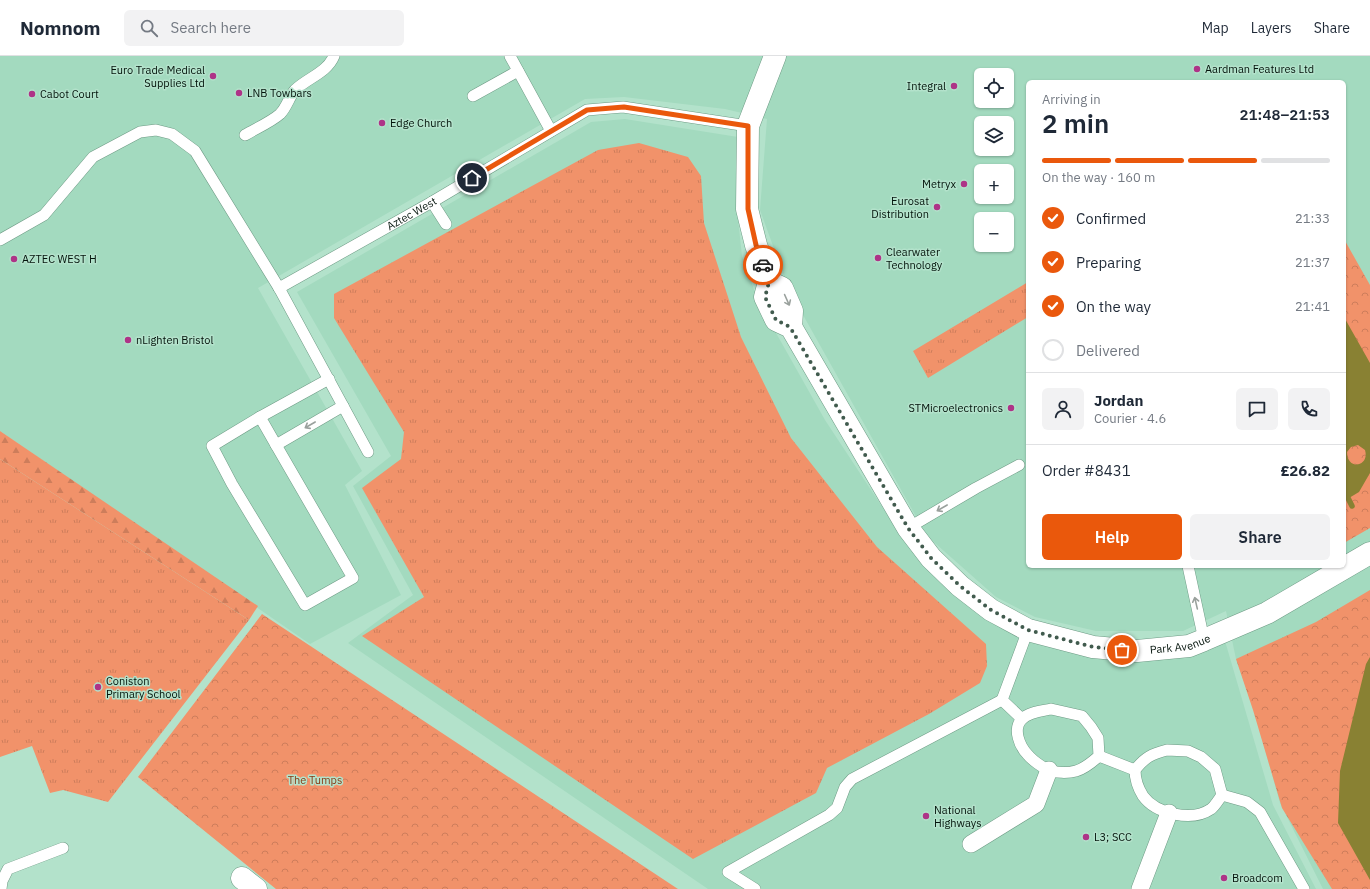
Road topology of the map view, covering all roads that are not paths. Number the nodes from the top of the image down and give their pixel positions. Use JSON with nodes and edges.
{"nodes":[{"id":1,"x":334,"y":56,"type":"edge"},
{"id":2,"x":510,"y":56,"type":"edge"},
{"id":3,"x":775,"y":56,"type":"edge"},
{"id":4,"x":518,"y":71,"type":"junction"},
{"id":5,"x":473,"y":96,"type":"dead end"},
{"id":6,"x":748,"y":126,"type":"junction"},
{"id":7,"x":552,"y":131,"type":"junction"},
{"id":8,"x":245,"y":135,"type":"dead end"},
{"id":9,"x":432,"y":202,"type":"junction"},
{"id":10,"x":446,"y":224,"type":"dead end"},
{"id":11,"x":0,"y":240,"type":"edge"},
{"id":12,"x":279,"y":288,"type":"junction"},
{"id":13,"x":328,"y":379,"type":"junction"},
{"id":14,"x":343,"y":406,"type":"junction"},
{"id":15,"x":260,"y":416,"type":"junction"},
{"id":16,"x":276,"y":445,"type":"junction"},
{"id":17,"x":368,"y":452,"type":"dead end"},
{"id":18,"x":1019,"y":465,"type":"dead end"},
{"id":19,"x":908,"y":528,"type":"junction"},
{"id":20,"x":1370,"y":554,"type":"edge"},
{"id":21,"x":1188,"y":568,"type":"edge"},
{"id":22,"x":1346,"y":568,"type":"edge"},
{"id":23,"x":1346,"y":568,"type":"edge"},
{"id":24,"x":1028,"y":630,"type":"junction"},
{"id":25,"x":1204,"y":640,"type":"junction"},
{"id":26,"x":1002,"y":700,"type":"junction"},
{"id":27,"x":1022,"y":719,"type":"junction"},
{"id":28,"x":1099,"y":756,"type":"junction"},
{"id":29,"x":1049,"y":770,"type":"junction"},
{"id":30,"x":1135,"y":770,"type":"junction"},
{"id":31,"x":1222,"y":794,"type":"junction"},
{"id":32,"x":1169,"y":813,"type":"junction"},
{"id":33,"x":971,"y":844,"type":"dead end"},
{"id":34,"x":63,"y":848,"type":"dead end"},
{"id":35,"x":1,"y":889,"type":"edge"},
{"id":36,"x":755,"y":889,"type":"edge"},
{"id":37,"x":1140,"y":889,"type":"edge"},
{"id":38,"x":1304,"y":889,"type":"edge"}],
"edges":[{"from":1,"to":8,"type":"lane"},
{"from":2,"to":4,"type":"lane"},
{"from":3,"to":6,"type":"street","name":"Park Avenue"},
{"from":4,"to":5,"type":"lane"},
{"from":4,"to":7,"type":"lane"},
{"from":6,"to":7,"type":"lane","name":"Aztec West"},
{"from":6,"to":19,"type":"street","name":"Park Avenue"},
{"from":7,"to":9,"type":"lane","name":"Aztec West"},
{"from":9,"to":10,"type":"lane"},
{"from":9,"to":12,"type":"lane","name":"Aztec West"},
{"from":11,"to":12,"type":"lane"},
{"from":12,"to":13,"type":"lane"},
{"from":13,"to":14,"type":"lane"},
{"from":13,"to":15,"type":"lane"},
{"from":14,"to":16,"type":"lane","one_way":true},
{"from":14,"to":17,"type":"lane"},
{"from":15,"to":16,"type":"lane"},
{"from":15,"to":16,"type":"lane"},
{"from":18,"to":19,"type":"lane","one_way":true},
{"from":19,"to":24,"type":"street","name":"Park Avenue"},
{"from":20,"to":23,"type":"street","name":"Park Avenue"},
{"from":25,"to":21,"type":"lane","one_way":true},
{"from":22,"to":25,"type":"street","name":"Park Avenue"},
{"from":24,"to":25,"type":"street","name":"Park Avenue"},
{"from":24,"to":26,"type":"lane"},
{"from":26,"to":27,"type":"lane"},
{"from":26,"to":36,"type":"lane"},
{"from":27,"to":28,"type":"lane"},
{"from":27,"to":29,"type":"lane"},
{"from":28,"to":29,"type":"lane"},
{"from":28,"to":30,"type":"lane"},
{"from":29,"to":33,"type":"street"},
{"from":30,"to":31,"type":"lane"},
{"from":30,"to":32,"type":"lane"},
{"from":31,"to":32,"type":"lane"},
{"from":31,"to":38,"type":"lane"},
{"from":32,"to":37,"type":"street"},
{"from":34,"to":35,"type":"lane"}]}
